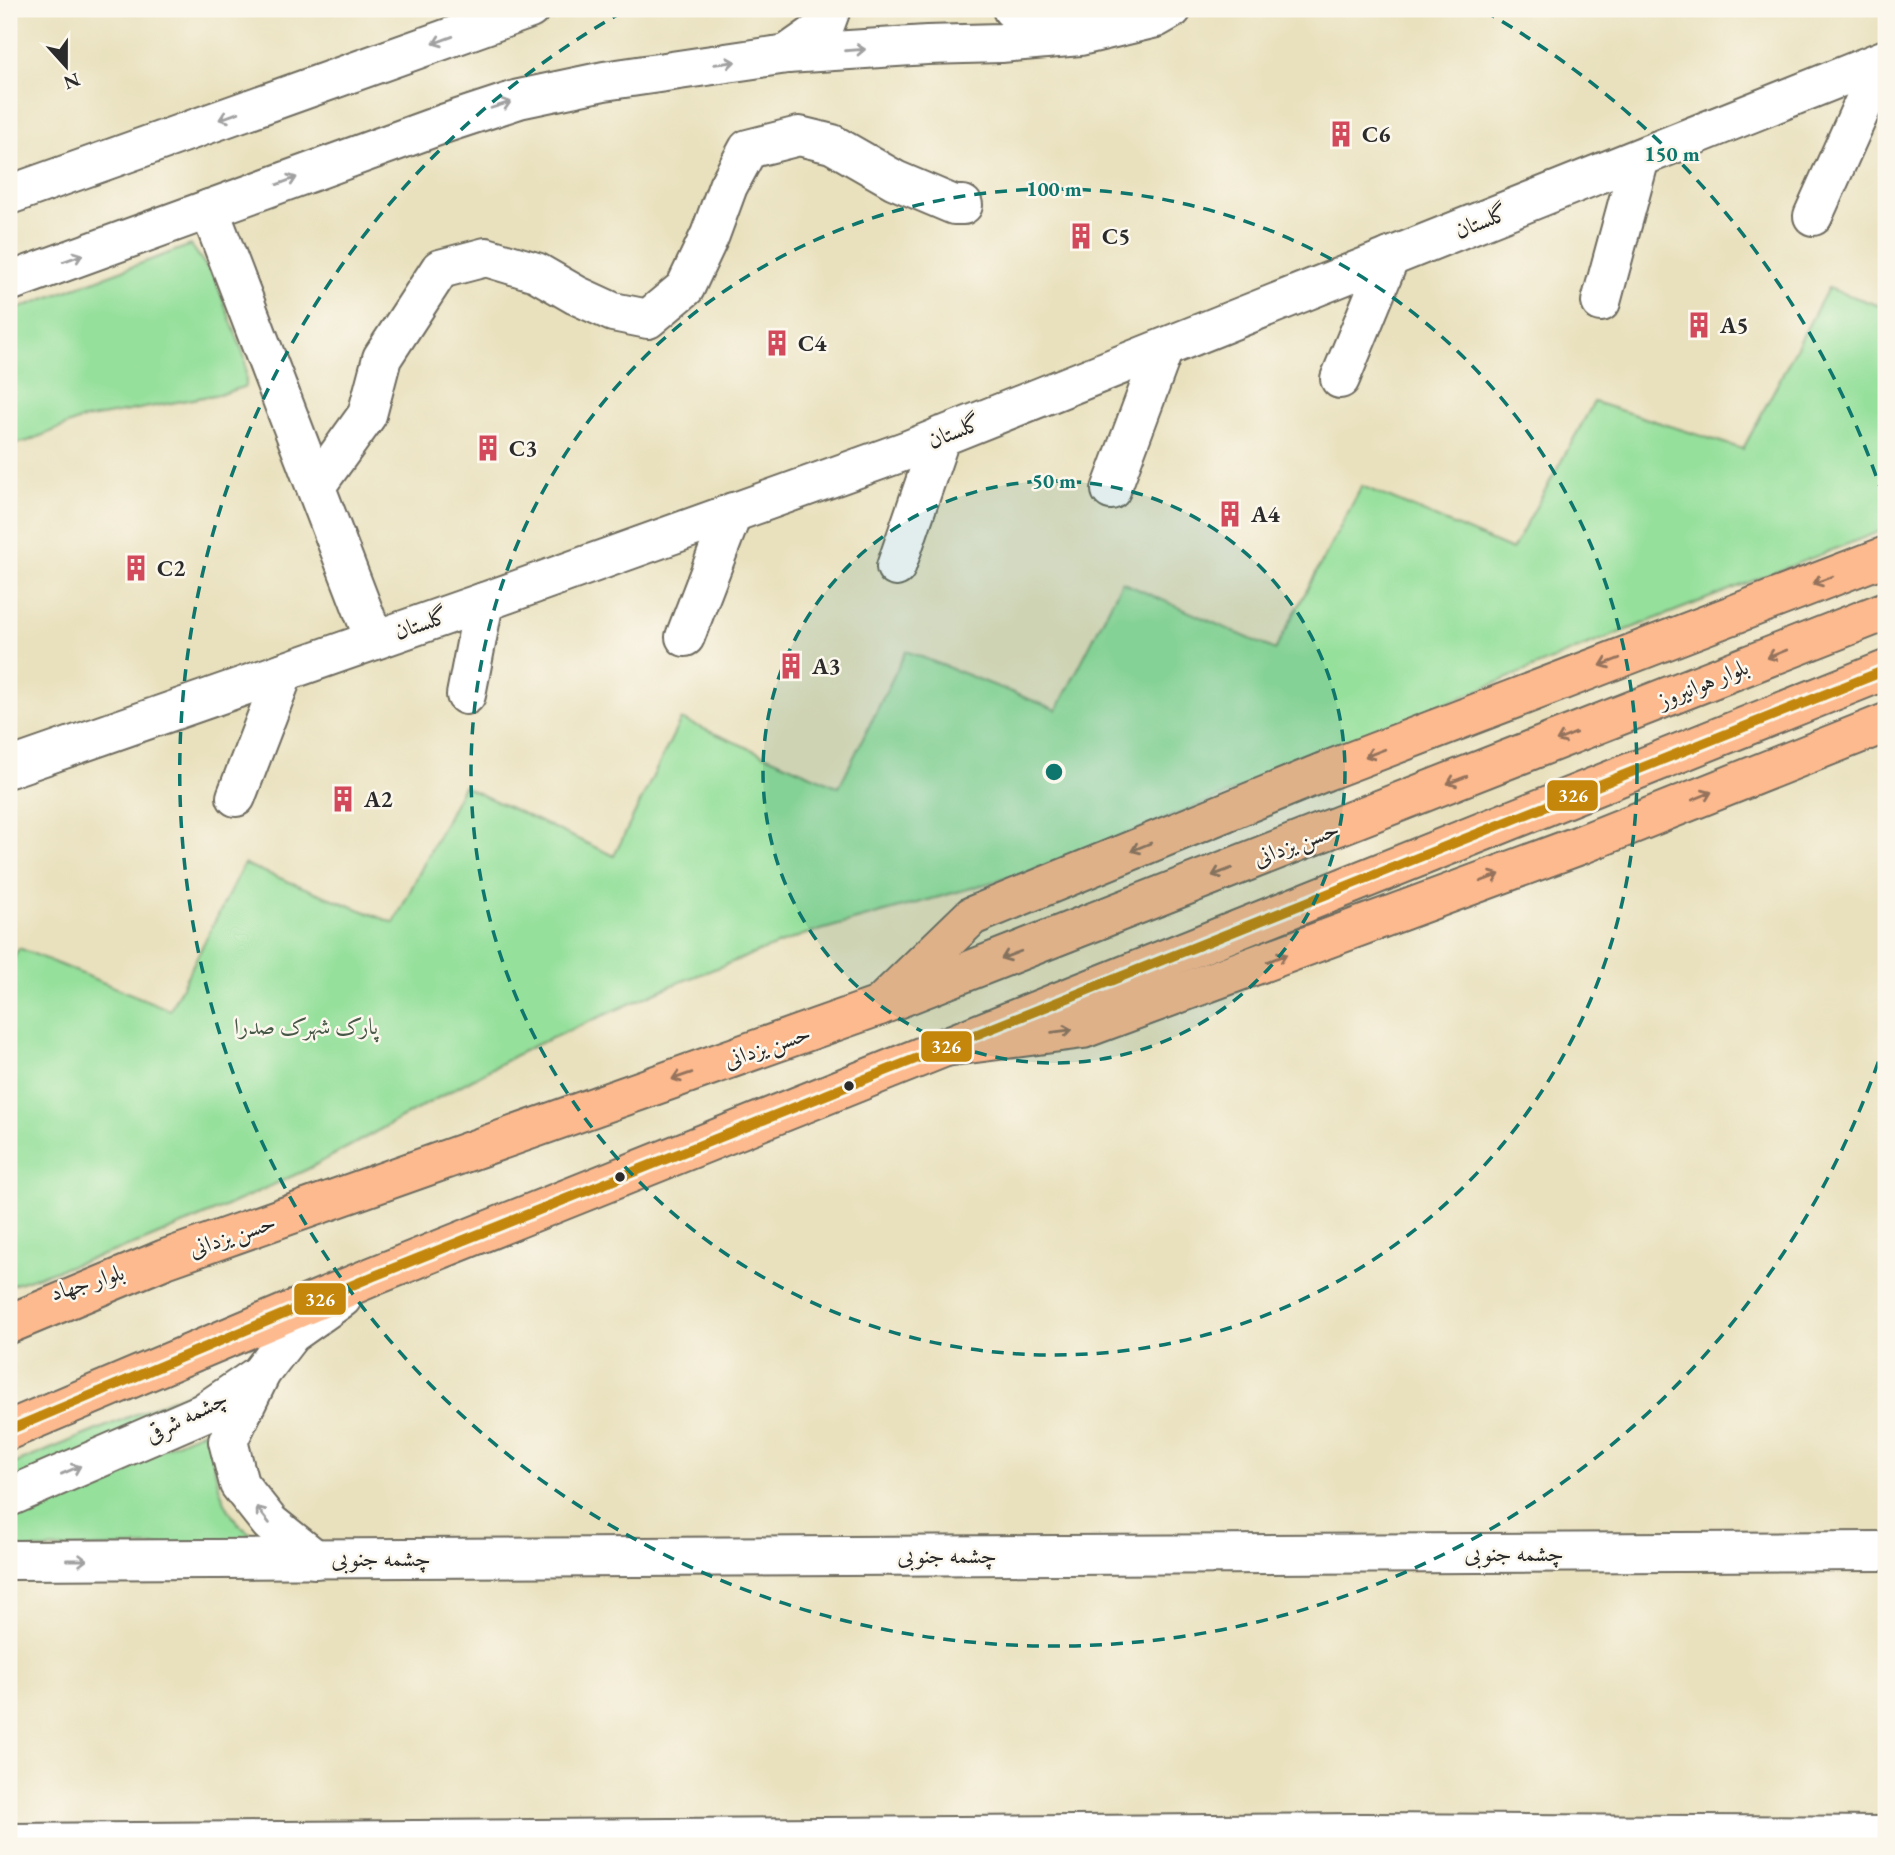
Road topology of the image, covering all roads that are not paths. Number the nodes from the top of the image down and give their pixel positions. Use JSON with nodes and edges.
{"nodes":[{"id":1,"x":530,"y":9,"type":"edge"},
{"id":2,"x":831,"y":9,"type":"edge"},
{"id":3,"x":1012,"y":9,"type":"edge"},
{"id":4,"x":1164,"y":14,"type":"edge"},
{"id":5,"x":787,"y":54,"type":"junction"},
{"id":6,"x":1884,"y":61,"type":"edge"},
{"id":7,"x":1640,"y":158,"type":"junction"},
{"id":8,"x":9,"y":195,"type":"edge"},
{"id":9,"x":963,"y":205,"type":"dead end"},
{"id":10,"x":209,"y":209,"type":"junction"},
{"id":11,"x":1813,"y":216,"type":"dead end"},
{"id":12,"x":1390,"y":257,"type":"junction"},
{"id":13,"x":9,"y":282,"type":"edge"},
{"id":14,"x":1601,"y":302,"type":"dead end"},
{"id":15,"x":1164,"y":348,"type":"junction"},
{"id":16,"x":1340,"y":379,"type":"dead end"},
{"id":17,"x":941,"y":436,"type":"junction"},
{"id":18,"x":316,"y":486,"type":"junction"},
{"id":19,"x":1111,"y":490,"type":"dead end"},
{"id":20,"x":733,"y":512,"type":"junction"},
{"id":21,"x":1886,"y":556,"type":"edge"},
{"id":22,"x":896,"y":567,"type":"dead end"},
{"id":23,"x":484,"y":602,"type":"junction"},
{"id":24,"x":1886,"y":611,"type":"edge"},
{"id":25,"x":685,"y":638,"type":"dead end"},
{"id":26,"x":374,"y":639,"type":"junction"},
{"id":27,"x":1886,"y":670,"type":"edge"},
{"id":28,"x":284,"y":673,"type":"junction"},
{"id":29,"x":466,"y":695,"type":"dead end"},
{"id":30,"x":1886,"y":723,"type":"edge"},
{"id":31,"x":1521,"y":755,"type":"joint"},
{"id":32,"x":9,"y":768,"type":"edge"},
{"id":33,"x":236,"y":797,"type":"dead end"},
{"id":34,"x":879,"y":1006,"type":"junction"},
{"id":35,"x":946,"y":1046,"type":"junction"},
{"id":36,"x":165,"y":1259,"type":"junction"},
{"id":37,"x":373,"y":1276,"type":"junction"},
{"id":38,"x":9,"y":1306,"type":"edge"},
{"id":39,"x":9,"y":1324,"type":"edge"},
{"id":40,"x":260,"y":1374,"type":"junction"},
{"id":41,"x":9,"y":1430,"type":"edge"},
{"id":42,"x":9,"y":1497,"type":"edge"},
{"id":43,"x":1886,"y":1551,"type":"edge"},
{"id":44,"x":315,"y":1559,"type":"junction"},
{"id":45,"x":9,"y":1560,"type":"edge"},
{"id":46,"x":1886,"y":1836,"type":"edge"},
{"id":47,"x":9,"y":1843,"type":"edge"},
{"id":48,"x":516,"y":1843,"type":"edge"}],
"edges":[{"from":1,"to":8,"type":"street","one_way":true},
{"from":2,"to":5,"type":"street"},
{"from":3,"to":4,"type":"street"},
{"from":5,"to":4,"type":"street","one_way":true},
{"from":10,"to":5,"type":"street","one_way":true},
{"from":6,"to":7,"type":"street","name":"گلستان"},
{"from":6,"to":11,"type":"street"},
{"from":7,"to":12,"type":"street","name":"گلستان"},
{"from":7,"to":14,"type":"street"},
{"from":9,"to":18,"type":"street"},
{"from":13,"to":10,"type":"street","one_way":true},
{"from":10,"to":18,"type":"street"},
{"from":12,"to":15,"type":"street","name":"گلستان"},
{"from":12,"to":16,"type":"street"},
{"from":15,"to":17,"type":"street","name":"گلستان"},
{"from":15,"to":19,"type":"street"},
{"from":17,"to":20,"type":"street","name":"گلستان"},
{"from":17,"to":22,"type":"street"},
{"from":18,"to":26,"type":"street"},
{"from":20,"to":23,"type":"street","name":"گلستان"},
{"from":20,"to":25,"type":"street"},
{"from":21,"to":34,"type":"main road","one_way":true},
{"from":23,"to":26,"type":"street","name":"گلستان"},
{"from":23,"to":29,"type":"street"},
{"from":24,"to":31,"type":"main road","name":"بلوار هوانیروز","one_way":true},
{"from":26,"to":28,"type":"street","name":"گلستان"},
{"from":27,"to":35,"type":"main road"},
{"from":28,"to":32,"type":"street","name":"گلستان"},
{"from":28,"to":33,"type":"street"},
{"from":35,"to":30,"type":"main road","one_way":true},
{"from":31,"to":34,"type":"main road","name":"حسن یزدانی","one_way":true},
{"from":34,"to":36,"type":"main road","name":"حسن یزدانی","one_way":true},
{"from":35,"to":37,"type":"main road"},
{"from":36,"to":38,"type":"street","name":"بلوار جهاد"},
{"from":36,"to":39,"type":"main road","name":"حسن یزدانی"},
{"from":37,"to":40,"type":"street","name":"چشمه شرقی"},
{"from":37,"to":41,"type":"main road"},
{"from":42,"to":40,"type":"street","name":"چشمه شرقی","one_way":true},
{"from":44,"to":40,"type":"street","one_way":true},
{"from":43,"to":44,"type":"street","name":"چشمه جنوبی"},
{"from":45,"to":44,"type":"street","name":"چشمه جنوبی","one_way":true},
{"from":46,"to":48,"type":"street"},
{"from":47,"to":48,"type":"street"}]}
